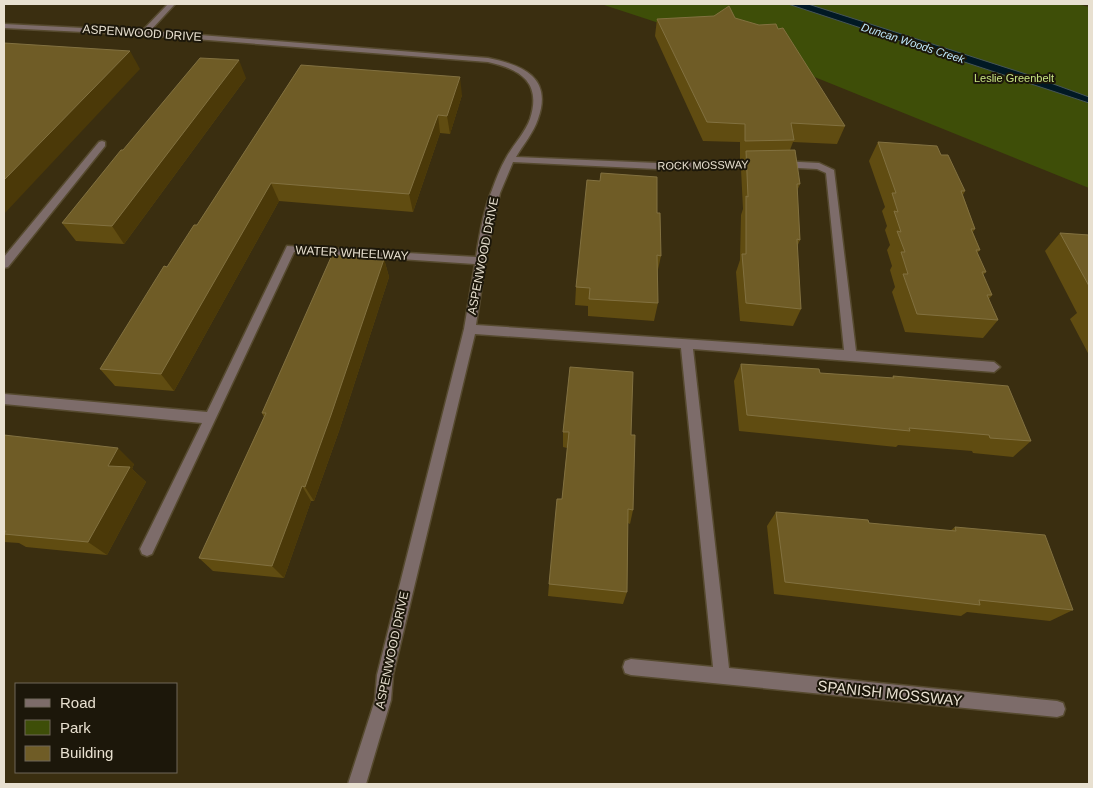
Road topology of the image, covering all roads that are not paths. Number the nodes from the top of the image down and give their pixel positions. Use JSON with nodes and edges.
{"nodes":[{"id":1,"x":172,"y":4,"type":"edge"},
{"id":2,"x":4,"y":26,"type":"edge"},
{"id":3,"x":144,"y":33,"type":"junction"},
{"id":4,"x":102,"y":144,"type":"dead end"},
{"id":5,"x":510,"y":159,"type":"junction"},
{"id":6,"x":481,"y":261,"type":"junction"},
{"id":7,"x":4,"y":264,"type":"edge"},
{"id":8,"x":470,"y":329,"type":"junction"},
{"id":9,"x":687,"y":346,"type":"junction"},
{"id":10,"x":850,"y":355,"type":"junction"},
{"id":11,"x":994,"y":367,"type":"dead end"},
{"id":12,"x":4,"y":399,"type":"edge"},
{"id":13,"x":211,"y":418,"type":"junction"},
{"id":14,"x":147,"y":549,"type":"dead end"},
{"id":15,"x":631,"y":668,"type":"dead end"},
{"id":16,"x":722,"y":676,"type":"junction"},
{"id":17,"x":1057,"y":709,"type":"dead end"},
{"id":18,"x":357,"y":784,"type":"edge"}],
"edges":[{"from":1,"to":3,"type":"street"},
{"from":2,"to":3,"type":"street","name":"ASPENWOOD DRIVE"},
{"from":3,"to":5,"type":"street","name":"ASPENWOOD DRIVE"},
{"from":4,"to":7,"type":"street"},
{"from":5,"to":6,"type":"street","name":"ASPENWOOD DRIVE"},
{"from":5,"to":10,"type":"street","name":"ROCK MOSSWAY"},
{"from":6,"to":8,"type":"street","name":"ASPENWOOD DRIVE"},
{"from":6,"to":13,"type":"street","name":"WATER WHEELWAY"},
{"from":8,"to":9,"type":"street"},
{"from":8,"to":18,"type":"street","name":"ASPENWOOD DRIVE"},
{"from":9,"to":10,"type":"street"},
{"from":9,"to":16,"type":"street"},
{"from":10,"to":11,"type":"street"},
{"from":12,"to":13,"type":"street"},
{"from":13,"to":14,"type":"street","name":"WATER WHEELWAY"},
{"from":15,"to":16,"type":"street","name":"SPANISH MOSSWAY"},
{"from":16,"to":17,"type":"street","name":"SPANISH MOSSWAY"}]}
